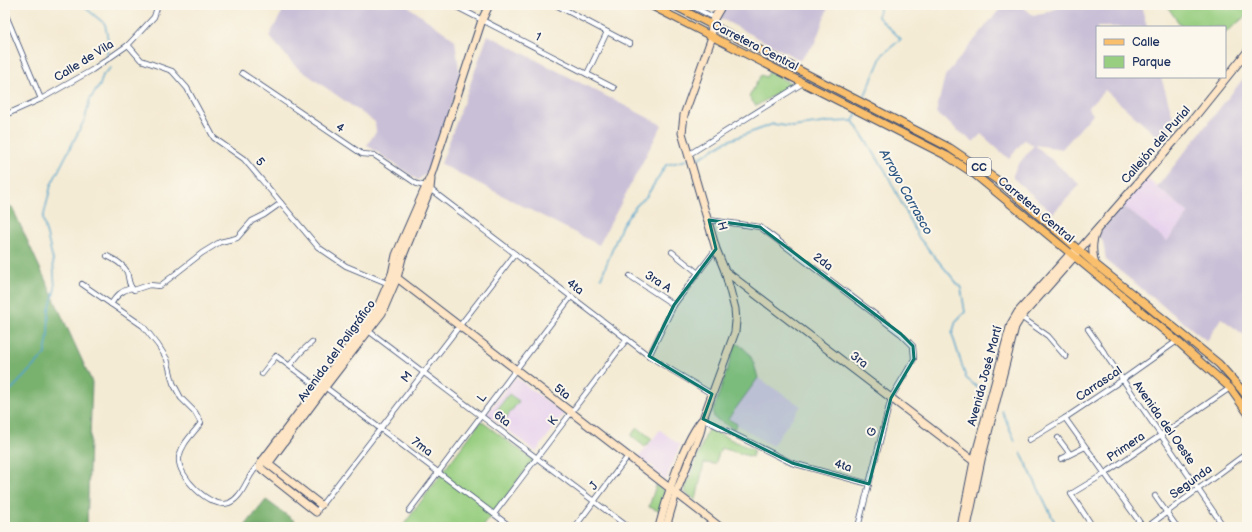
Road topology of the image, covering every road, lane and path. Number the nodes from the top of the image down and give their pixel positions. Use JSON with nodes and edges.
{"nodes":[{"id":1,"x":158,"y":5,"type":"edge"},
{"id":2,"x":453,"y":5,"type":"edge"},
{"id":3,"x":490,"y":5,"type":"edge"},
{"id":4,"x":556,"y":5,"type":"edge"},
{"id":5,"x":650,"y":5,"type":"edge"},
{"id":6,"x":673,"y":5,"type":"edge"},
{"id":7,"x":690,"y":5,"type":"edge"},
{"id":8,"x":722,"y":5,"type":"edge"},
{"id":9,"x":5,"y":13,"type":"edge"},
{"id":10,"x":482,"y":20,"type":"junction"},
{"id":11,"x":713,"y":21,"type":"junction"},
{"id":12,"x":608,"y":32,"type":"junction"},
{"id":13,"x":712,"y":37,"type":"junction"},
{"id":14,"x":630,"y":44,"type":"dead end"},
{"id":15,"x":128,"y":45,"type":"junction"},
{"id":16,"x":1247,"y":52,"type":"edge"},
{"id":17,"x":242,"y":73,"type":"dead end"},
{"id":18,"x":587,"y":74,"type":"junction"},
{"id":19,"x":803,"y":83,"type":"junction"},
{"id":20,"x":614,"y":88,"type":"dead end"},
{"id":21,"x":41,"y":99,"type":"junction"},
{"id":22,"x":5,"y":115,"type":"edge"},
{"id":23,"x":688,"y":155,"type":"junction"},
{"id":24,"x":1000,"y":182,"type":"junction"},
{"id":25,"x":991,"y":186,"type":"junction"},
{"id":26,"x":428,"y":187,"type":"junction"},
{"id":27,"x":280,"y":202,"type":"junction"},
{"id":28,"x":709,"y":220,"type":"junction"},
{"id":29,"x":1097,"y":229,"type":"junction"},
{"id":30,"x":716,"y":249,"type":"junction"},
{"id":31,"x":1079,"y":250,"type":"junction"},
{"id":32,"x":672,"y":252,"type":"dead end"},
{"id":33,"x":515,"y":254,"type":"junction"},
{"id":34,"x":1072,"y":255,"type":"junction"},
{"id":35,"x":107,"y":256,"type":"dead end"},
{"id":36,"x":1096,"y":264,"type":"junction"},
{"id":37,"x":725,"y":271,"type":"junction"},
{"id":38,"x":698,"y":273,"type":"junction"},
{"id":39,"x":394,"y":276,"type":"junction"},
{"id":40,"x":630,"y":276,"type":"dead end"},
{"id":41,"x":387,"y":283,"type":"junction"},
{"id":42,"x":82,"y":284,"type":"dead end"},
{"id":43,"x":131,"y":288,"type":"junction"},
{"id":44,"x":571,"y":297,"type":"junction"},
{"id":45,"x":111,"y":304,"type":"junction"},
{"id":46,"x":674,"y":305,"type":"junction"},
{"id":47,"x":1021,"y":317,"type":"junction"},
{"id":48,"x":459,"y":326,"type":"junction"},
{"id":49,"x":366,"y":329,"type":"junction"},
{"id":50,"x":1088,"y":329,"type":"dead end"},
{"id":51,"x":627,"y":339,"type":"junction"},
{"id":52,"x":1177,"y":341,"type":"junction"},
{"id":53,"x":312,"y":342,"type":"dead end"},
{"id":54,"x":913,"y":346,"type":"joint"},
{"id":55,"x":649,"y":356,"type":"junction"},
{"id":56,"x":1066,"y":357,"type":"dead end"},
{"id":57,"x":290,"y":365,"type":"junction"},
{"id":58,"x":516,"y":370,"type":"junction"},
{"id":59,"x":423,"y":372,"type":"junction"},
{"id":60,"x":262,"y":374,"type":"dead end"},
{"id":61,"x":1122,"y":380,"type":"junction"},
{"id":62,"x":322,"y":386,"type":"junction"},
{"id":63,"x":1230,"y":388,"type":"junction"},
{"id":64,"x":712,"y":394,"type":"junction"},
{"id":65,"x":1247,"y":397,"type":"edge"},
{"id":66,"x":891,"y":398,"type":"junction"},
{"id":67,"x":1247,"y":412,"type":"edge"},
{"id":68,"x":572,"y":413,"type":"junction"},
{"id":69,"x":481,"y":416,"type":"junction"},
{"id":70,"x":1065,"y":418,"type":"junction"},
{"id":71,"x":703,"y":419,"type":"junction"},
{"id":72,"x":380,"y":428,"type":"junction"},
{"id":73,"x":1161,"y":436,"type":"junction"},
{"id":74,"x":1058,"y":438,"type":"dead end"},
{"id":75,"x":1030,"y":440,"type":"dead end"},
{"id":76,"x":1086,"y":447,"type":"junction"},
{"id":77,"x":1247,"y":452,"type":"edge"},
{"id":78,"x":1070,"y":454,"type":"junction"},
{"id":79,"x":628,"y":456,"type":"junction"},
{"id":80,"x":537,"y":458,"type":"junction"},
{"id":81,"x":1061,"y":458,"type":"dead end"},
{"id":82,"x":264,"y":462,"type":"junction"},
{"id":83,"x":977,"y":463,"type":"junction"},
{"id":84,"x":438,"y":472,"type":"junction"},
{"id":85,"x":1104,"y":474,"type":"junction"},
{"id":86,"x":869,"y":484,"type":"junction"},
{"id":87,"x":1198,"y":490,"type":"junction"},
{"id":88,"x":673,"y":491,"type":"junction"},
{"id":89,"x":1155,"y":496,"type":"dead end"},
{"id":90,"x":594,"y":501,"type":"junction"},
{"id":91,"x":321,"y":505,"type":"junction"},
{"id":92,"x":409,"y":511,"type":"dead end"},
{"id":93,"x":316,"y":512,"type":"joint"},
{"id":94,"x":1166,"y":512,"type":"junction"},
{"id":95,"x":494,"y":514,"type":"junction"},
{"id":96,"x":511,"y":527,"type":"edge"},
{"id":97,"x":575,"y":527,"type":"edge"},
{"id":98,"x":628,"y":527,"type":"edge"},
{"id":99,"x":659,"y":527,"type":"edge"},
{"id":100,"x":666,"y":527,"type":"edge"},
{"id":101,"x":720,"y":527,"type":"edge"},
{"id":102,"x":858,"y":527,"type":"edge"},
{"id":103,"x":961,"y":527,"type":"edge"},
{"id":104,"x":967,"y":527,"type":"edge"},
{"id":105,"x":1093,"y":527,"type":"edge"},
{"id":106,"x":1143,"y":527,"type":"edge"},
{"id":107,"x":1147,"y":527,"type":"edge"},
{"id":108,"x":1177,"y":527,"type":"edge"},
{"id":109,"x":1224,"y":527,"type":"edge"}],
"edges":[{"from":1,"to":15,"type":"street","name":"Calle de Vila"},
{"from":2,"to":10,"type":"street","name":"1"},
{"from":3,"to":10,"type":"street","name":"Avenida del Poligráfico"},
{"from":4,"to":12,"type":"street"},
{"from":5,"to":13,"type":"main road","name":"Carretera Central","number":"CC"},
{"from":6,"to":11,"type":"main road","name":"Carretera Central","number":"CC"},
{"from":7,"to":11,"type":"street"},
{"from":8,"to":11,"type":"street"},
{"from":9,"to":21,"type":"street"},
{"from":10,"to":18,"type":"street","name":"1"},
{"from":10,"to":26,"type":"street","name":"Avenida del Poligráfico"},
{"from":11,"to":13,"type":"street"},
{"from":11,"to":24,"type":"main road","name":"Carretera Central","number":"CC"},
{"from":12,"to":14,"type":"street"},
{"from":12,"to":18,"type":"street"},
{"from":13,"to":19,"type":"main road","name":"Carretera Central","number":"CC"},
{"from":13,"to":23,"type":"street","name":"H"},
{"from":15,"to":21,"type":"street","name":"Calle de Vila"},
{"from":15,"to":27,"type":"street","name":"5"},
{"from":16,"to":29,"type":"street","name":"Callejón del Purial"},
{"from":17,"to":26,"type":"street","name":"4"},
{"from":18,"to":20,"type":"street","name":"1"},
{"from":19,"to":23,"type":"street"},
{"from":19,"to":25,"type":"main road","name":"Carretera Central","number":"CC"},
{"from":21,"to":22,"type":"street","name":"Calle de Vila"},
{"from":23,"to":28,"type":"street","name":"H"},
{"from":24,"to":25,"type":"main road"},
{"from":24,"to":31,"type":"main road","name":"Carretera Central","number":"CC"},
{"from":25,"to":34,"type":"main road","name":"Carretera Central","number":"CC"},
{"from":26,"to":33,"type":"street","name":"4ta"},
{"from":26,"to":39,"type":"street","name":"Avenida del Poligráfico"},
{"from":27,"to":41,"type":"street","name":"5"},
{"from":27,"to":43,"type":"street"},
{"from":28,"to":30,"type":"street","name":"H"},
{"from":28,"to":54,"type":"street","name":"2da"},
{"from":29,"to":31,"type":"street","name":"Callejón del Purial"},
{"from":29,"to":36,"type":"street"},
{"from":30,"to":37,"type":"street","name":"H"},
{"from":30,"to":38,"type":"street"},
{"from":31,"to":34,"type":"street","name":"Avenida José Martí"},
{"from":31,"to":36,"type":"main road","name":"Carretera Central","number":"CC"},
{"from":32,"to":38,"type":"street"},
{"from":33,"to":44,"type":"street","name":"4ta"},
{"from":33,"to":48,"type":"street","name":"M"},
{"from":34,"to":47,"type":"street","name":"Avenida José Martí"},
{"from":34,"to":52,"type":"main road","name":"Carretera Central","number":"CC"},
{"from":34,"to":83,"type":"street","name":"Avenida José Martí"},
{"from":35,"to":43,"type":"street"},
{"from":36,"to":65,"type":"main road","name":"Carretera Central","number":"CC"},
{"from":37,"to":64,"type":"street","name":"H"},
{"from":37,"to":66,"type":"street","name":"3ra"},
{"from":38,"to":46,"type":"street"},
{"from":39,"to":41,"type":"street","name":"Avenida del Poligráfico"},
{"from":39,"to":48,"type":"street","name":"5ta"},
{"from":39,"to":49,"type":"street","name":"Avenida del Poligráfico"},
{"from":40,"to":46,"type":"street","name":"3ra A"},
{"from":41,"to":49,"type":"street","name":"Avenida del Poligráfico"},
{"from":42,"to":45,"type":"street"},
{"from":43,"to":45,"type":"street"},
{"from":44,"to":51,"type":"street","name":"4ta"},
{"from":44,"to":58,"type":"street","name":"L"},
{"from":45,"to":82,"type":"street"},
{"from":46,"to":55,"type":"street"},
{"from":47,"to":56,"type":"street"},
{"from":47,"to":83,"type":"street","name":"Avenida José Martí"},
{"from":48,"to":58,"type":"street","name":"5ta"},
{"from":48,"to":59,"type":"street","name":"M"},
{"from":49,"to":59,"type":"street","name":"6ta"},
{"from":49,"to":62,"type":"street","name":"Avenida del Poligráfico"},
{"from":50,"to":61,"type":"street","name":"Avenida del Oeste"},
{"from":51,"to":55,"type":"street","name":"4ta"},
{"from":51,"to":68,"type":"street","name":"K"},
{"from":52,"to":61,"type":"street","name":"Carrascal"},
{"from":52,"to":63,"type":"main road","name":"Carretera Central","number":"CC"},
{"from":53,"to":57,"type":"street"},
{"from":54,"to":66,"type":"street","name":"G"},
{"from":55,"to":64,"type":"street","name":"4ta"},
{"from":57,"to":60,"type":"street","name":"7ma"},
{"from":57,"to":62,"type":"street","name":"7ma"},
{"from":58,"to":68,"type":"street","name":"5ta"},
{"from":58,"to":69,"type":"street","name":"L"},
{"from":59,"to":69,"type":"street","name":"6ta"},
{"from":59,"to":72,"type":"street","name":"M"},
{"from":61,"to":70,"type":"street","name":"Carrascal"},
{"from":61,"to":73,"type":"street","name":"Avenida del Oeste"},
{"from":62,"to":72,"type":"street","name":"7ma"},
{"from":62,"to":82,"type":"street","name":"Avenida del Poligráfico"},
{"from":63,"to":67,"type":"main road","name":"Carretera Central","number":"CC"},
{"from":63,"to":73,"type":"street","name":"Primera"},
{"from":64,"to":71,"type":"street","name":"H"},
{"from":66,"to":83,"type":"street","name":"3ra"},
{"from":66,"to":86,"type":"street","name":"G"},
{"from":68,"to":79,"type":"street","name":"5ta"},
{"from":68,"to":80,"type":"street","name":"K"},
{"from":69,"to":80,"type":"street","name":"6ta"},
{"from":69,"to":84,"type":"street","name":"L"},
{"from":70,"to":75,"type":"street","name":"Carrascal"},
{"from":70,"to":76,"type":"street"},
{"from":71,"to":86,"type":"street","name":"4ta"},
{"from":71,"to":88,"type":"street","name":"H"},
{"from":72,"to":84,"type":"street","name":"7ma"},
{"from":72,"to":91,"type":"street","name":"M"},
{"from":73,"to":85,"type":"street","name":"Primera"},
{"from":73,"to":87,"type":"street","name":"Avenida del Oeste"},
{"from":74,"to":78,"type":"street"},
{"from":76,"to":78,"type":"street"},
{"from":76,"to":85,"type":"street"},
{"from":77,"to":87,"type":"street","name":"Segunda"},
{"from":78,"to":81,"type":"street"},
{"from":79,"to":88,"type":"street","name":"5ta"},
{"from":79,"to":90,"type":"street","name":"J"},
{"from":80,"to":90,"type":"street","name":"6ta"},
{"from":80,"to":95,"type":"street","name":"K"},
{"from":82,"to":91,"type":"street"},
{"from":82,"to":93,"type":"street"},
{"from":83,"to":103,"type":"street","name":"Avenida José Martí"},
{"from":83,"to":104,"type":"street","name":"Avenida José Martí"},
{"from":84,"to":92,"type":"street","name":"L"},
{"from":84,"to":95,"type":"street","name":"7ma"},
{"from":85,"to":105,"type":"street","name":"Primera"},
{"from":85,"to":106,"type":"street"},
{"from":86,"to":102,"type":"street","name":"G"},
{"from":87,"to":94,"type":"street","name":"Segunda"},
{"from":87,"to":109,"type":"street","name":"Avenida del Oeste"},
{"from":88,"to":99,"type":"street","name":"H"},
{"from":88,"to":100,"type":"street","name":"H"},
{"from":88,"to":101,"type":"street","name":"5ta"},
{"from":89,"to":94,"type":"street"},
{"from":90,"to":97,"type":"street","name":"J"},
{"from":90,"to":98,"type":"street","name":"6ta"},
{"from":91,"to":93,"type":"street","name":"M"},
{"from":94,"to":107,"type":"street","name":"Segunda"},
{"from":94,"to":108,"type":"street"},
{"from":95,"to":96,"type":"street","name":"7ma"}]}
